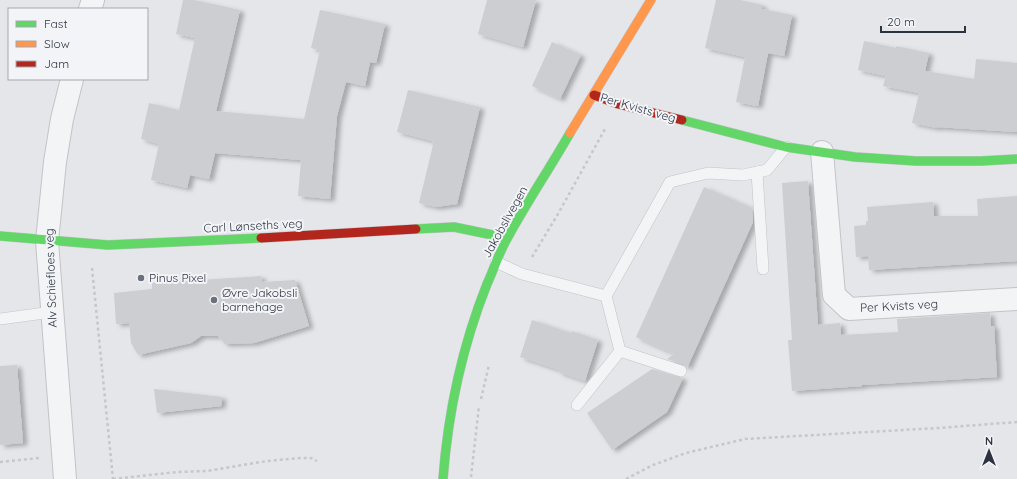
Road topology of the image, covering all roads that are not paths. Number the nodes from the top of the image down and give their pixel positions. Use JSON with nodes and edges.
{"nodes":[{"id":1,"x":651,"y":0,"type":"edge"},
{"id":2,"x":72,"y":80,"type":"edge"},
{"id":3,"x":594,"y":95,"type":"junction"},
{"id":4,"x":786,"y":147,"type":"junction"},
{"id":5,"x":822,"y":152,"type":"junction"},
{"id":6,"x":1017,"y":159,"type":"edge"},
{"id":7,"x":757,"y":172,"type":"junction"},
{"id":8,"x":0,"y":236,"type":"edge"},
{"id":9,"x":507,"y":238,"type":"junction"},
{"id":10,"x":47,"y":240,"type":"junction"},
{"id":11,"x":496,"y":262,"type":"junction"},
{"id":12,"x":763,"y":269,"type":"dead end"},
{"id":13,"x":606,"y":296,"type":"junction"},
{"id":14,"x":1017,"y":299,"type":"edge"},
{"id":15,"x":52,"y":312,"type":"junction"},
{"id":16,"x":0,"y":319,"type":"edge"},
{"id":17,"x":620,"y":351,"type":"junction"},
{"id":18,"x":681,"y":371,"type":"dead end"},
{"id":19,"x":577,"y":405,"type":"dead end"},
{"id":20,"x":65,"y":479,"type":"edge"},
{"id":21,"x":443,"y":479,"type":"edge"}],
"edges":[{"from":1,"to":3,"type":"street","name":"Jakobslivegen"},
{"from":2,"to":10,"type":"street","name":"Alv Schiefloes veg"},
{"from":3,"to":4,"type":"street","name":"Per Kvists veg"},
{"from":3,"to":9,"type":"street","name":"Jakobslivegen"},
{"from":4,"to":5,"type":"street","name":"Per Kvists veg"},
{"from":4,"to":7,"type":"lane"},
{"from":5,"to":6,"type":"street","name":"Per Kvists veg"},
{"from":5,"to":14,"type":"street","name":"Per Kvists veg"},
{"from":7,"to":12,"type":"lane"},
{"from":7,"to":13,"type":"lane"},
{"from":8,"to":10,"type":"street","name":"Carl Lønseths veg"},
{"from":9,"to":10,"type":"street","name":"Carl Lønseths veg"},
{"from":9,"to":11,"type":"street","name":"Jakobslivegen"},
{"from":10,"to":15,"type":"street","name":"Alv Schiefloes veg"},
{"from":11,"to":13,"type":"lane"},
{"from":11,"to":21,"type":"street","name":"Jakobslivegen"},
{"from":13,"to":17,"type":"lane"},
{"from":15,"to":16,"type":"lane"},
{"from":15,"to":20,"type":"street","name":"Alv Schiefloes veg"},
{"from":17,"to":18,"type":"lane"},
{"from":17,"to":19,"type":"lane"}]}
